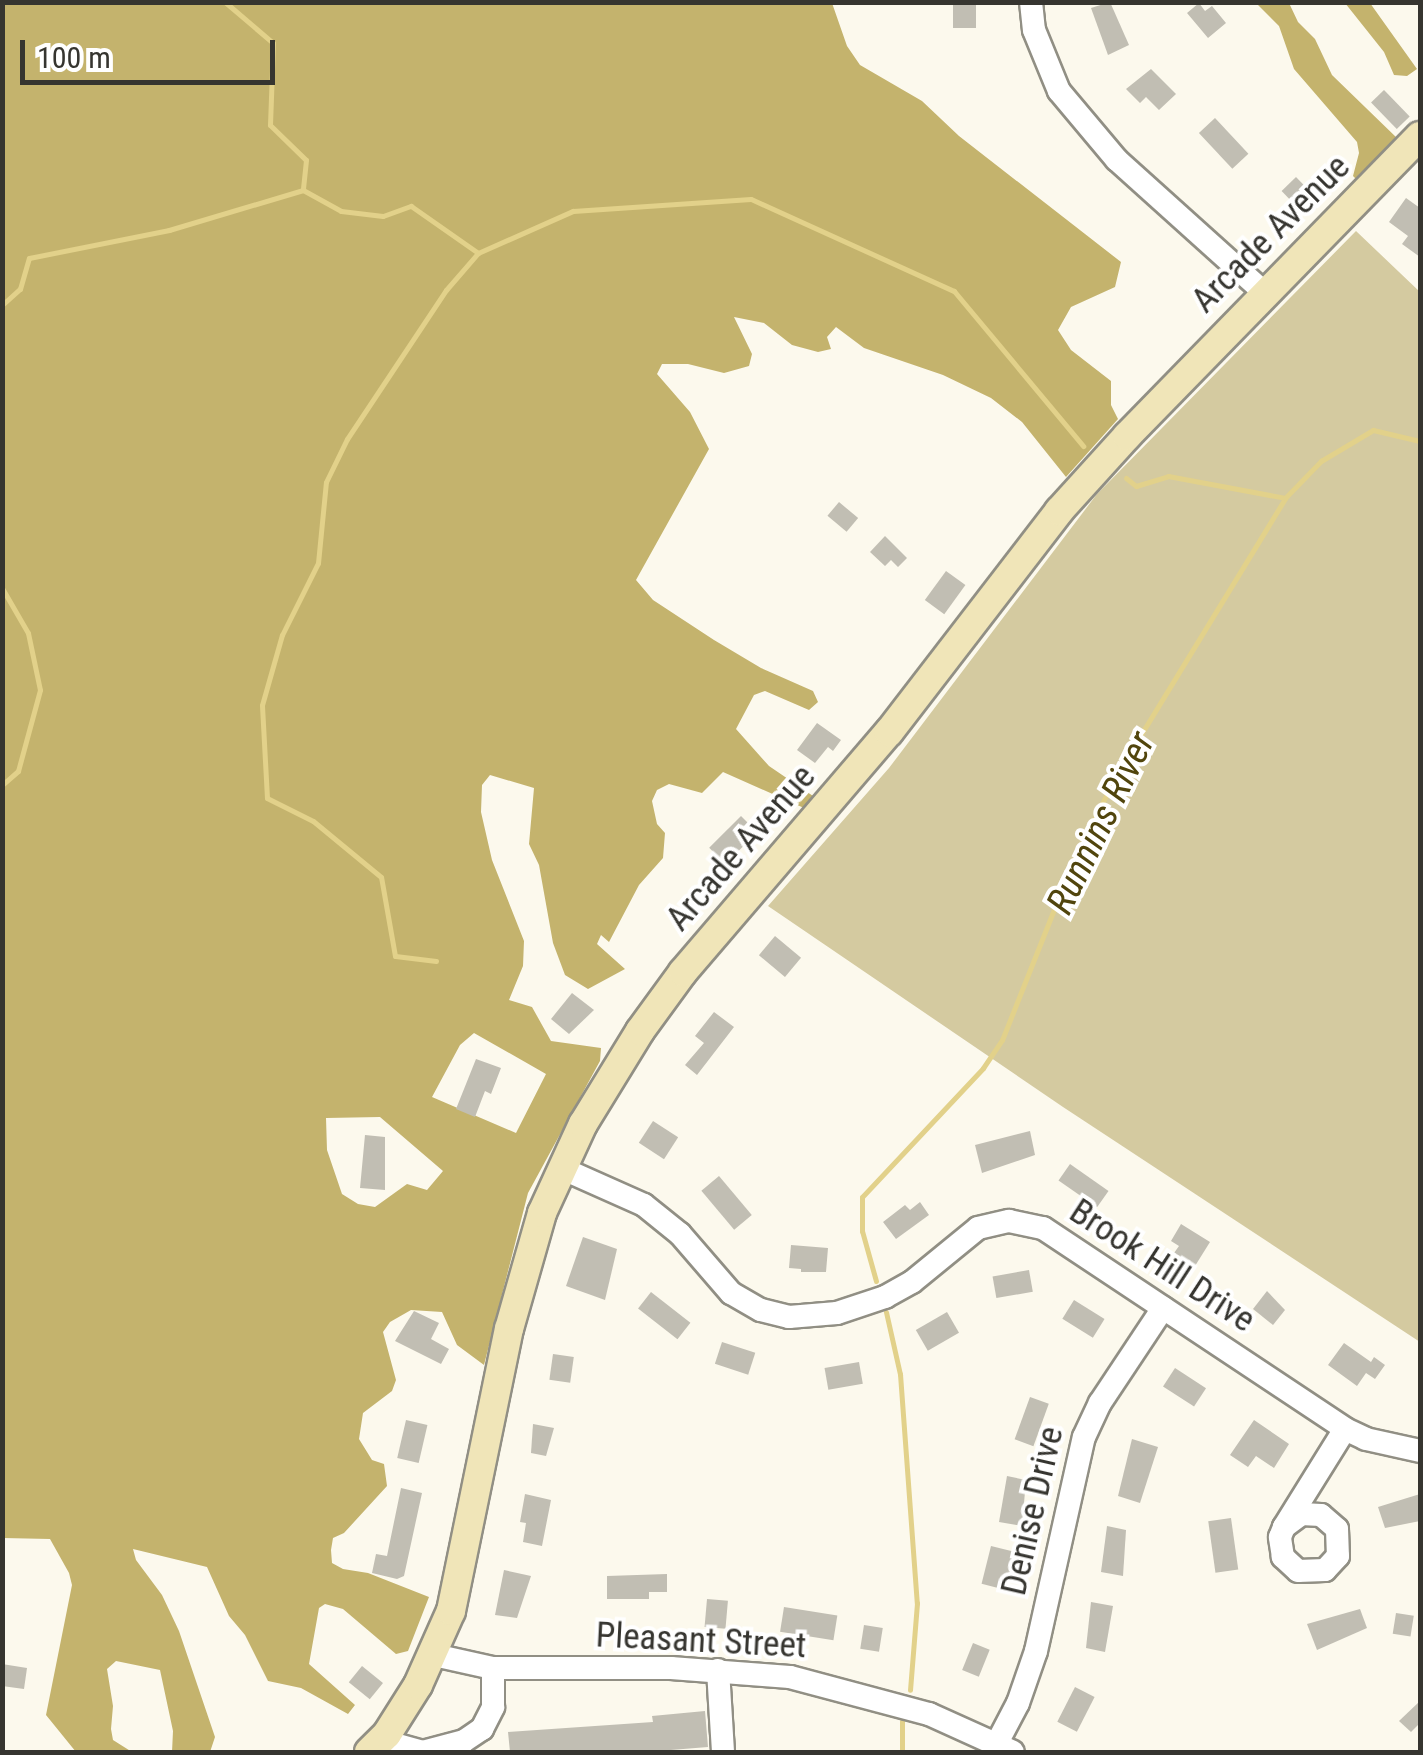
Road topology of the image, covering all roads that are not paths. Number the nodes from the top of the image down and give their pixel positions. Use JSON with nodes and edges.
{"nodes":[{"id":1,"x":1031,"y":2,"type":"edge"},
{"id":2,"x":1420,"y":136,"type":"edge"},
{"id":3,"x":1266,"y":294,"type":"junction"},
{"id":4,"x":560,"y":1168,"type":"junction"},
{"id":5,"x":1163,"y":1308,"type":"junction"},
{"id":6,"x":1345,"y":1428,"type":"junction"},
{"id":7,"x":1420,"y":1452,"type":"edge"},
{"id":8,"x":1318,"y":1472,"type":"junction"},
{"id":9,"x":1330,"y":1520,"type":"junction"},
{"id":10,"x":1284,"y":1527,"type":"junction"},
{"id":11,"x":434,"y":1655,"type":"junction"},
{"id":12,"x":493,"y":1668,"type":"junction"},
{"id":13,"x":718,"y":1670,"type":"junction"},
{"id":14,"x":483,"y":1741,"type":"edge"},
{"id":15,"x":375,"y":1746,"type":"edge"},
{"id":16,"x":1005,"y":1748,"type":"edge"},
{"id":17,"x":723,"y":1752,"type":"edge"}],
"edges":[{"from":1,"to":3,"type":"street"},
{"from":2,"to":3,"type":"main road","name":"Arcade Avenue"},
{"from":3,"to":4,"type":"main road","name":"Arcade Avenue"},
{"from":4,"to":5,"type":"street","name":"Brook Hill Drive"},
{"from":4,"to":11,"type":"main road","name":"Arcade Avenue"},
{"from":5,"to":6,"type":"street","name":"Brook Hill Drive"},
{"from":5,"to":16,"type":"street","name":"Denise Drive"},
{"from":6,"to":7,"type":"street","name":"Brook Hill Drive"},
{"from":6,"to":8,"type":"street"},
{"from":8,"to":9,"type":"street"},
{"from":8,"to":10,"type":"street"},
{"from":9,"to":10,"type":"street"},
{"from":9,"to":10,"type":"street"},
{"from":11,"to":12,"type":"street","name":"Pleasant Street"},
{"from":11,"to":15,"type":"main road","name":"Arcade Avenue"},
{"from":12,"to":13,"type":"street","name":"Pleasant Street"},
{"from":12,"to":14,"type":"street"},
{"from":13,"to":16,"type":"street","name":"Pleasant Street"},
{"from":13,"to":17,"type":"street"},
{"from":14,"to":15,"type":"street"}]}
